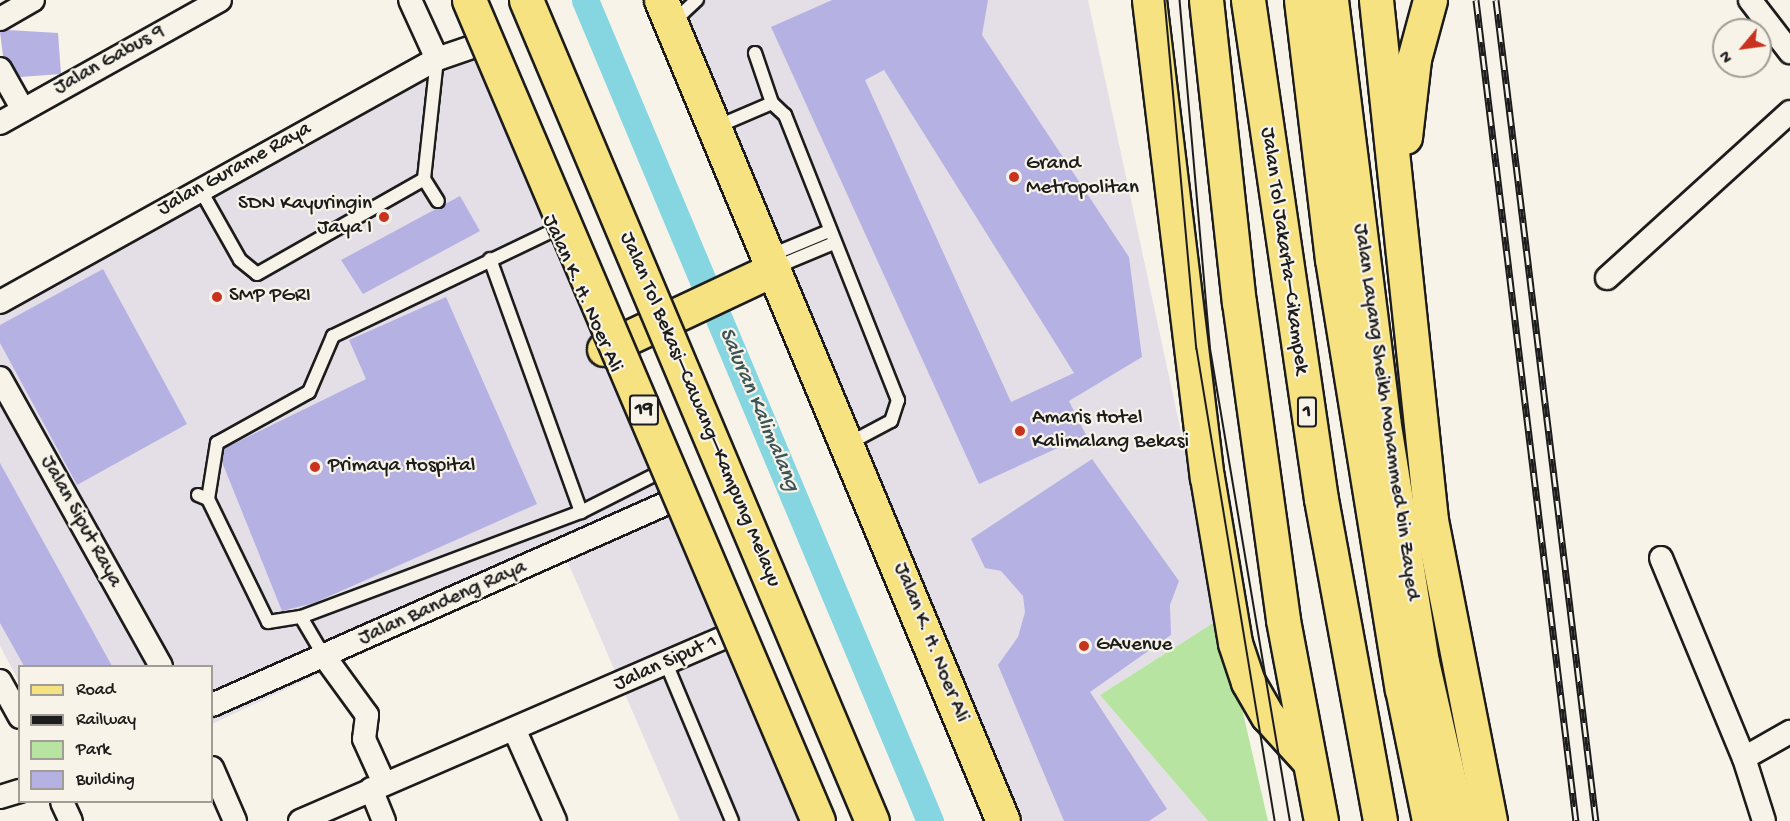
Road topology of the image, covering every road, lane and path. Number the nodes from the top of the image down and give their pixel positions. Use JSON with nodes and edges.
{"nodes":[{"id":1,"x":33,"y":0,"type":"edge"},
{"id":2,"x":220,"y":0,"type":"edge"},
{"id":3,"x":410,"y":0,"type":"edge"},
{"id":4,"x":454,"y":0,"type":"edge"},
{"id":5,"x":469,"y":0,"type":"edge"},
{"id":6,"x":526,"y":0,"type":"edge"},
{"id":7,"x":697,"y":0,"type":"edge"},
{"id":8,"x":1149,"y":0,"type":"edge"},
{"id":9,"x":1206,"y":0,"type":"edge"},
{"id":10,"x":1248,"y":0,"type":"edge"},
{"id":11,"x":1301,"y":0,"type":"edge"},
{"id":12,"x":1331,"y":0,"type":"edge"},
{"id":13,"x":1376,"y":0,"type":"edge"},
{"id":14,"x":1430,"y":0,"type":"edge"},
{"id":15,"x":1750,"y":0,"type":"edge"},
{"id":16,"x":666,"y":7,"type":"edge"},
{"id":17,"x":0,"y":19,"type":"edge"},
{"id":18,"x":474,"y":46,"type":"junction"},
{"id":19,"x":1790,"y":52,"type":"edge"},
{"id":20,"x":755,"y":53,"type":"dead end"},
{"id":21,"x":437,"y":59,"type":"junction"},
{"id":22,"x":0,"y":69,"type":"edge"},
{"id":23,"x":772,"y":103,"type":"junction"},
{"id":24,"x":23,"y":110,"type":"junction"},
{"id":25,"x":1790,"y":112,"type":"edge"},
{"id":26,"x":0,"y":123,"type":"edge"},
{"id":27,"x":715,"y":128,"type":"junction"},
{"id":28,"x":424,"y":179,"type":"junction"},
{"id":29,"x":200,"y":189,"type":"junction"},
{"id":30,"x":438,"y":201,"type":"dead end"},
{"id":31,"x":552,"y":231,"type":"junction"},
{"id":32,"x":829,"y":231,"type":"junction"},
{"id":33,"x":834,"y":243,"type":"junction"},
{"id":34,"x":490,"y":258,"type":"junction"},
{"id":35,"x":760,"y":267,"type":"junction"},
{"id":36,"x":1607,"y":278,"type":"dead end"},
{"id":37,"x":0,"y":302,"type":"edge"},
{"id":38,"x":1408,"y":324,"type":"junction"},
{"id":39,"x":600,"y":340,"type":"junction"},
{"id":40,"x":0,"y":378,"type":"edge"},
{"id":41,"x":848,"y":444,"type":"junction"},
{"id":42,"x":668,"y":486,"type":"junction"},
{"id":43,"x":581,"y":512,"type":"junction"},
{"id":44,"x":1661,"y":558,"type":"dead end"},
{"id":45,"x":301,"y":617,"type":"junction"},
{"id":46,"x":728,"y":636,"type":"junction"},
{"id":47,"x":324,"y":657,"type":"junction"},
{"id":48,"x":666,"y":663,"type":"junction"},
{"id":49,"x":160,"y":665,"type":"edge"},
{"id":50,"x":0,"y":681,"type":"edge"},
{"id":51,"x":213,"y":705,"type":"edge"},
{"id":52,"x":18,"y":713,"type":"edge"},
{"id":53,"x":515,"y":731,"type":"junction"},
{"id":54,"x":1790,"y":732,"type":"edge"},
{"id":55,"x":1744,"y":758,"type":"junction"},
{"id":56,"x":1308,"y":760,"type":"junction"},
{"id":57,"x":213,"y":770,"type":"edge"},
{"id":58,"x":378,"y":786,"type":"junction"},
{"id":59,"x":18,"y":792,"type":"edge"},
{"id":60,"x":0,"y":797,"type":"edge"},
{"id":61,"x":63,"y":803,"type":"edge"},
{"id":62,"x":71,"y":821,"type":"edge"},
{"id":63,"x":235,"y":821,"type":"edge"},
{"id":64,"x":300,"y":821,"type":"edge"},
{"id":65,"x":384,"y":821,"type":"edge"},
{"id":66,"x":555,"y":821,"type":"edge"},
{"id":67,"x":732,"y":821,"type":"edge"},
{"id":68,"x":805,"y":821,"type":"edge"},
{"id":69,"x":818,"y":821,"type":"edge"},
{"id":70,"x":872,"y":821,"type":"edge"},
{"id":71,"x":1003,"y":821,"type":"edge"},
{"id":72,"x":1321,"y":821,"type":"edge"},
{"id":73,"x":1380,"y":821,"type":"edge"},
{"id":74,"x":1430,"y":821,"type":"edge"},
{"id":75,"x":1458,"y":821,"type":"edge"},
{"id":76,"x":1490,"y":821,"type":"edge"},
{"id":77,"x":1764,"y":821,"type":"edge"}],
"edges":[{"from":1,"to":17,"type":"street"},
{"from":2,"to":24,"type":"street","name":"Jalan Gabus 9"},
{"from":3,"to":21,"type":"street"},
{"from":4,"to":18,"type":"main road","name":"Jalan K. H. Noer Ali"},
{"from":5,"to":69,"type":"main road","number":"19","bridge":true},
{"from":6,"to":70,"type":"main road","name":"Jalan Tol Bekasi–Cawang–Kampung Melayu","number":"19","bridge":true},
{"from":7,"to":16,"type":"lane"},
{"from":8,"to":56,"type":"main road"},
{"from":9,"to":56,"type":"main road"},
{"from":10,"to":73,"type":"main road","name":"Jalan Tol Jakarta–Cikampek","number":"1"},
{"from":11,"to":74,"type":"main road","name":"Jalan Layang Sheikh Mohammed bin Zayed"},
{"from":12,"to":75,"type":"main road","name":"Jalan Layang Sheikh Mohammed bin Zayed"},
{"from":13,"to":38,"type":"main road"},
{"from":14,"to":38,"type":"main road"},
{"from":15,"to":19,"type":"street"},
{"from":16,"to":27,"type":"main road","name":"Jalan K. H. Noer Ali"},
{"from":18,"to":21,"type":"street","name":"Jalan Gurame Raya"},
{"from":18,"to":31,"type":"main road","name":"Jalan K. H. Noer Ali"},
{"from":20,"to":23,"type":"lane"},
{"from":21,"to":28,"type":"lane"},
{"from":21,"to":29,"type":"street","name":"Jalan Gurame Raya"},
{"from":22,"to":24,"type":"street"},
{"from":23,"to":27,"type":"lane"},
{"from":23,"to":32,"type":"lane"},
{"from":24,"to":26,"type":"street","name":"Jalan Gabus 9"},
{"from":25,"to":36,"type":"street"},
{"from":27,"to":35,"type":"main road","name":"Jalan K. H. Noer Ali"},
{"from":28,"to":29,"type":"lane"},
{"from":28,"to":30,"type":"lane"},
{"from":29,"to":37,"type":"street","name":"Jalan Gurame Raya"},
{"from":31,"to":34,"type":"lane"},
{"from":31,"to":39,"type":"main road","name":"Jalan K. H. Noer Ali"},
{"from":32,"to":33,"type":"lane"},
{"from":32,"to":35,"type":"lane"},
{"from":33,"to":35,"type":"lane"},
{"from":33,"to":41,"type":"lane"},
{"from":34,"to":43,"type":"lane"},
{"from":34,"to":45,"type":"lane"},
{"from":35,"to":39,"type":"main road"},
{"from":35,"to":41,"type":"main road","name":"Jalan K. H. Noer Ali"},
{"from":38,"to":76,"type":"main road"},
{"from":39,"to":42,"type":"main road","name":"Jalan K. H. Noer Ali"},
{"from":40,"to":49,"type":"street","name":"Jalan Siput Raya"},
{"from":41,"to":71,"type":"main road","name":"Jalan K. H. Noer Ali"},
{"from":42,"to":43,"type":"lane"},
{"from":42,"to":46,"type":"main road","name":"Jalan K. H. Noer Ali"},
{"from":42,"to":47,"type":"street","name":"Jalan Bandeng Raya"},
{"from":43,"to":45,"type":"lane"},
{"from":44,"to":55,"type":"street"},
{"from":45,"to":47,"type":"lane"},
{"from":46,"to":48,"type":"street","name":"Jalan Siput 1"},
{"from":46,"to":68,"type":"main road","name":"Jalan K. H. Noer Ali"},
{"from":47,"to":51,"type":"street","name":"Jalan Bandeng Raya"},
{"from":47,"to":58,"type":"street"},
{"from":48,"to":53,"type":"street","name":"Jalan Siput 1"},
{"from":48,"to":67,"type":"lane"},
{"from":50,"to":52,"type":"street"},
{"from":53,"to":58,"type":"street","name":"Jalan Siput 1"},
{"from":53,"to":66,"type":"street"},
{"from":54,"to":55,"type":"street"},
{"from":55,"to":77,"type":"street"},
{"from":56,"to":72,"type":"main road"},
{"from":57,"to":63,"type":"street"},
{"from":58,"to":64,"type":"street","name":"Jalan Siput 1"},
{"from":58,"to":65,"type":"street"},
{"from":59,"to":60,"type":"street"},
{"from":61,"to":62,"type":"street"}]}
